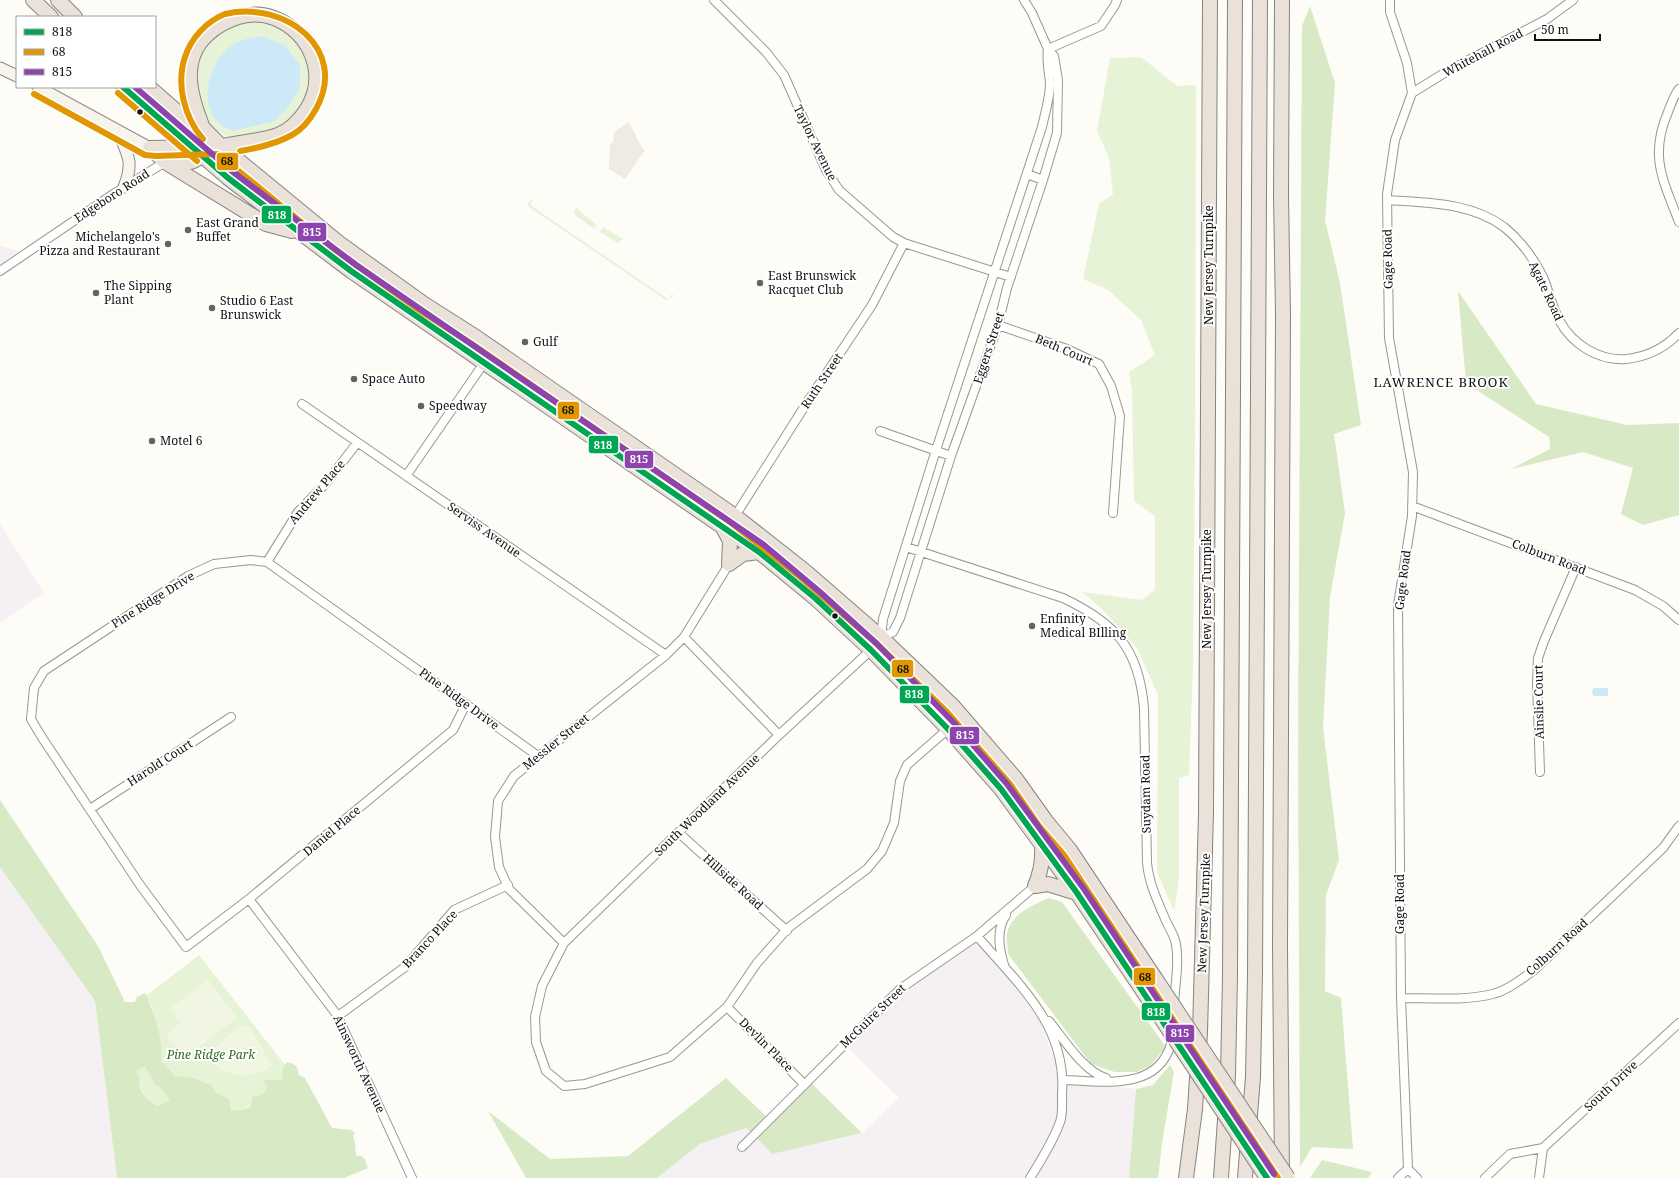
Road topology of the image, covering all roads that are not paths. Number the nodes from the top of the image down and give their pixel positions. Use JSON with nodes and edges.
{"nodes":[{"id":1,"x":33,"y":0,"type":"edge"},
{"id":2,"x":58,"y":0,"type":"edge"},
{"id":3,"x":714,"y":0,"type":"edge"},
{"id":4,"x":1024,"y":0,"type":"edge"},
{"id":5,"x":1117,"y":0,"type":"edge"},
{"id":6,"x":1210,"y":0,"type":"edge"},
{"id":7,"x":1235,"y":0,"type":"edge"},
{"id":8,"x":1260,"y":0,"type":"edge"},
{"id":9,"x":1282,"y":0,"type":"edge"},
{"id":10,"x":1390,"y":0,"type":"edge"},
{"id":11,"x":1573,"y":0,"type":"edge"},
{"id":12,"x":50,"y":16,"type":"edge"},
{"id":13,"x":75,"y":16,"type":"edge"},
{"id":14,"x":1048,"y":49,"type":"junction"},
{"id":15,"x":0,"y":68,"type":"edge"},
{"id":16,"x":16,"y":76,"type":"edge"},
{"id":17,"x":40,"y":88,"type":"edge"},
{"id":18,"x":124,"y":88,"type":"edge"},
{"id":19,"x":150,"y":88,"type":"edge"},
{"id":20,"x":1679,"y":89,"type":"edge"},
{"id":21,"x":1412,"y":93,"type":"junction"},
{"id":22,"x":118,"y":132,"type":"junction"},
{"id":23,"x":204,"y":144,"type":"junction"},
{"id":24,"x":150,"y":148,"type":"junction"},
{"id":25,"x":165,"y":162,"type":"junction"},
{"id":26,"x":1027,"y":174,"type":"junction"},
{"id":27,"x":1043,"y":180,"type":"junction"},
{"id":28,"x":124,"y":187,"type":"junction"},
{"id":29,"x":1387,"y":200,"type":"junction"},
{"id":30,"x":1679,"y":222,"type":"edge"},
{"id":31,"x":300,"y":234,"type":"junction"},
{"id":32,"x":904,"y":243,"type":"junction"},
{"id":33,"x":0,"y":271,"type":"edge"},
{"id":34,"x":994,"y":272,"type":"junction"},
{"id":35,"x":1011,"y":277,"type":"junction"},
{"id":36,"x":998,"y":325,"type":"junction"},
{"id":37,"x":1679,"y":333,"type":"edge"},
{"id":38,"x":484,"y":363,"type":"junction"},
{"id":39,"x":302,"y":404,"type":"dead end"},
{"id":40,"x":880,"y":431,"type":"dead end"},
{"id":41,"x":357,"y":443,"type":"junction"},
{"id":42,"x":936,"y":450,"type":"junction"},
{"id":43,"x":951,"y":456,"type":"junction"},
{"id":44,"x":406,"y":476,"type":"junction"},
{"id":45,"x":1412,"y":506,"type":"junction"},
{"id":46,"x":1113,"y":513,"type":"dead end"},
{"id":47,"x":735,"y":516,"type":"junction"},
{"id":48,"x":723,"y":528,"type":"junction"},
{"id":49,"x":906,"y":547,"type":"junction"},
{"id":50,"x":759,"y":552,"type":"junction"},
{"id":51,"x":921,"y":552,"type":"junction"},
{"id":52,"x":268,"y":562,"type":"junction"},
{"id":53,"x":730,"y":564,"type":"junction"},
{"id":54,"x":1576,"y":567,"type":"junction"},
{"id":55,"x":1679,"y":620,"type":"edge"},
{"id":56,"x":684,"y":637,"type":"junction"},
{"id":57,"x":881,"y":637,"type":"junction"},
{"id":58,"x":871,"y":650,"type":"junction"},
{"id":59,"x":666,"y":655,"type":"junction"},
{"id":60,"x":466,"y":704,"type":"junction"},
{"id":61,"x":230,"y":717,"type":"dead end"},
{"id":62,"x":948,"y":729,"type":"junction"},
{"id":63,"x":780,"y":735,"type":"junction"},
{"id":64,"x":538,"y":756,"type":"junction"},
{"id":65,"x":1540,"y":772,"type":"dead end"},
{"id":66,"x":90,"y":809,"type":"junction"},
{"id":67,"x":1679,"y":826,"type":"edge"},
{"id":68,"x":679,"y":833,"type":"junction"},
{"id":69,"x":1042,"y":846,"type":"junction"},
{"id":70,"x":508,"y":885,"type":"junction"},
{"id":71,"x":1036,"y":886,"type":"junction"},
{"id":72,"x":1076,"y":893,"type":"junction"},
{"id":73,"x":249,"y":899,"type":"junction"},
{"id":74,"x":1009,"y":909,"type":"junction"},
{"id":75,"x":787,"y":931,"type":"junction"},
{"id":76,"x":977,"y":936,"type":"junction"},
{"id":77,"x":564,"y":943,"type":"junction"},
{"id":78,"x":186,"y":947,"type":"joint"},
{"id":79,"x":1006,"y":969,"type":"junction"},
{"id":80,"x":1401,"y":998,"type":"junction"},
{"id":81,"x":1031,"y":999,"type":"junction"},
{"id":82,"x":727,"y":1007,"type":"junction"},
{"id":83,"x":338,"y":1016,"type":"junction"},
{"id":84,"x":1679,"y":1023,"type":"edge"},
{"id":85,"x":1063,"y":1080,"type":"junction"},
{"id":86,"x":1114,"y":1081,"type":"junction"},
{"id":87,"x":804,"y":1084,"type":"junction"},
{"id":88,"x":742,"y":1147,"type":"dead end"},
{"id":89,"x":1543,"y":1148,"type":"junction"},
{"id":90,"x":1408,"y":1169,"type":"junction"},
{"id":91,"x":412,"y":1178,"type":"edge"},
{"id":92,"x":1030,"y":1178,"type":"edge"},
{"id":93,"x":1186,"y":1178,"type":"edge"},
{"id":94,"x":1221,"y":1178,"type":"edge"},
{"id":95,"x":1245,"y":1178,"type":"edge"},
{"id":96,"x":1268,"y":1178,"type":"edge"},
{"id":97,"x":1282,"y":1178,"type":"edge"},
{"id":98,"x":1288,"y":1178,"type":"edge"},
{"id":99,"x":1398,"y":1178,"type":"edge"},
{"id":100,"x":1417,"y":1178,"type":"edge"},
{"id":101,"x":1485,"y":1178,"type":"edge"},
{"id":102,"x":1539,"y":1178,"type":"edge"}],
"edges":[{"from":1,"to":12,"type":"highway"},
{"from":2,"to":13,"type":"highway"},
{"from":3,"to":32,"type":"street","name":"Taylor Avenue"},
{"from":4,"to":14,"type":"street","name":"Eggers Street"},
{"from":5,"to":14,"type":"street"},
{"from":6,"to":93,"type":"highway","name":"New Jersey Turnpike"},
{"from":7,"to":94,"type":"highway","name":"New Jersey Turnpike"},
{"from":8,"to":95,"type":"highway"},
{"from":9,"to":97,"type":"highway"},
{"from":10,"to":21,"type":"street","name":"Gage Road"},
{"from":11,"to":21,"type":"street","name":"Whitehall Road"},
{"from":14,"to":26,"type":"street","name":"Eggers Street"},
{"from":14,"to":27,"type":"street","name":"Eggers Street"},
{"from":15,"to":16,"type":"street"},
{"from":17,"to":22,"type":"street"},
{"from":18,"to":23,"type":"highway"},
{"from":19,"to":23,"type":"highway"},
{"from":20,"to":30,"type":"street"},
{"from":21,"to":29,"type":"street","name":"Gage Road"},
{"from":22,"to":24,"type":"street"},
{"from":22,"to":28,"type":"street"},
{"from":23,"to":23,"type":"highway"},
{"from":23,"to":24,"type":"highway"},
{"from":23,"to":25,"type":"highway"},
{"from":23,"to":31,"type":"highway"},
{"from":23,"to":47,"type":"highway"},
{"from":24,"to":25,"type":"highway"},
{"from":25,"to":28,"type":"street","name":"Edgeboro Road"},
{"from":25,"to":31,"type":"highway"},
{"from":26,"to":27,"type":"street"},
{"from":26,"to":34,"type":"street","name":"Eggers Street"},
{"from":27,"to":35,"type":"street","name":"Eggers Street"},
{"from":28,"to":33,"type":"street","name":"Edgeboro Road"},
{"from":29,"to":37,"type":"street","name":"Agate Road"},
{"from":29,"to":45,"type":"street","name":"Gage Road"},
{"from":31,"to":38,"type":"highway"},
{"from":32,"to":34,"type":"street","name":"Taylor Avenue"},
{"from":32,"to":47,"type":"street","name":"Ruth Street"},
{"from":34,"to":35,"type":"street","name":"Taylor Avenue"},
{"from":34,"to":42,"type":"street","name":"Eggers Street"},
{"from":35,"to":36,"type":"street","name":"Eggers Street"},
{"from":36,"to":43,"type":"street","name":"Eggers Street"},
{"from":36,"to":46,"type":"street","name":"Beth Court"},
{"from":38,"to":44,"type":"street"},
{"from":38,"to":48,"type":"highway"},
{"from":39,"to":41,"type":"street","name":"Serviss Avenue"},
{"from":40,"to":42,"type":"street"},
{"from":41,"to":44,"type":"street","name":"Serviss Avenue"},
{"from":41,"to":52,"type":"street","name":"Andrew Place"},
{"from":42,"to":43,"type":"street"},
{"from":42,"to":49,"type":"street","name":"Eggers Street"},
{"from":43,"to":51,"type":"street","name":"Eggers Street"},
{"from":44,"to":59,"type":"street","name":"Serviss Avenue"},
{"from":45,"to":54,"type":"street","name":"Colburn Road"},
{"from":45,"to":80,"type":"street","name":"Gage Road"},
{"from":47,"to":57,"type":"highway"},
{"from":48,"to":50,"type":"highway"},
{"from":48,"to":53,"type":"highway"},
{"from":49,"to":51,"type":"street","name":"Suydam Road"},
{"from":49,"to":57,"type":"street","name":"Eggers Street"},
{"from":50,"to":53,"type":"highway"},
{"from":50,"to":58,"type":"highway"},
{"from":51,"to":57,"type":"street","name":"Eggers Street"},
{"from":51,"to":86,"type":"street","name":"Suydam Road"},
{"from":52,"to":60,"type":"street","name":"Pine Ridge Drive"},
{"from":52,"to":66,"type":"street","name":"Pine Ridge Drive"},
{"from":53,"to":56,"type":"street","name":"Messler Street"},
{"from":54,"to":55,"type":"street","name":"Colburn Road"},
{"from":54,"to":65,"type":"street","name":"Ainslie Court"},
{"from":56,"to":59,"type":"street","name":"Messler Street"},
{"from":56,"to":63,"type":"street"},
{"from":57,"to":58,"type":"street","name":"Eggers Street"},
{"from":57,"to":98,"type":"highway","bridge":true},
{"from":58,"to":62,"type":"highway"},
{"from":58,"to":63,"type":"street","name":"South Woodland Avenue"},
{"from":59,"to":64,"type":"street","name":"Messler Street"},
{"from":60,"to":64,"type":"street","name":"Pine Ridge Drive"},
{"from":60,"to":73,"type":"street","name":"Daniel Place"},
{"from":61,"to":66,"type":"street","name":"Harold Court"},
{"from":62,"to":69,"type":"highway"},
{"from":62,"to":75,"type":"street","name":"South Woodland Avenue"},
{"from":63,"to":68,"type":"street","name":"South Woodland Avenue"},
{"from":64,"to":70,"type":"street","name":"Messler Street"},
{"from":66,"to":78,"type":"street","name":"Pine Ridge Drive"},
{"from":67,"to":80,"type":"street","name":"Colburn Road"},
{"from":68,"to":75,"type":"street","name":"Hillside Road"},
{"from":68,"to":77,"type":"street","name":"South Woodland Avenue"},
{"from":69,"to":71,"type":"highway"},
{"from":69,"to":72,"type":"highway"},
{"from":70,"to":77,"type":"street","name":"Messler Street"},
{"from":70,"to":83,"type":"street","name":"Branco Place"},
{"from":71,"to":72,"type":"highway"},
{"from":71,"to":74,"type":"street","name":"McGuire Street"},
{"from":72,"to":96,"type":"highway","bridge":true},
{"from":73,"to":78,"type":"street","name":"Daniel Place"},
{"from":73,"to":83,"type":"street","name":"Ainsworth Avenue"},
{"from":74,"to":76,"type":"street","name":"McGuire Street"},
{"from":74,"to":79,"type":"street"},
{"from":75,"to":82,"type":"street","name":"South Woodland Avenue"},
{"from":76,"to":79,"type":"street"},
{"from":76,"to":87,"type":"street","name":"McGuire Street"},
{"from":77,"to":82,"type":"street","name":"South Woodland Avenue"},
{"from":79,"to":81,"type":"street"},
{"from":80,"to":90,"type":"street","name":"Gage Road"},
{"from":81,"to":85,"type":"street"},
{"from":81,"to":86,"type":"street"},
{"from":82,"to":87,"type":"street","name":"Devlin Place"},
{"from":83,"to":91,"type":"street","name":"Ainsworth Avenue"},
{"from":84,"to":89,"type":"street","name":"South Drive"},
{"from":85,"to":86,"type":"street","name":"Suydam Road"},
{"from":85,"to":92,"type":"street"},
{"from":87,"to":88,"type":"street","name":"McGuire Street"},
{"from":89,"to":101,"type":"street"},
{"from":89,"to":102,"type":"street"},
{"from":90,"to":99,"type":"street"},
{"from":90,"to":100,"type":"street"}]}
